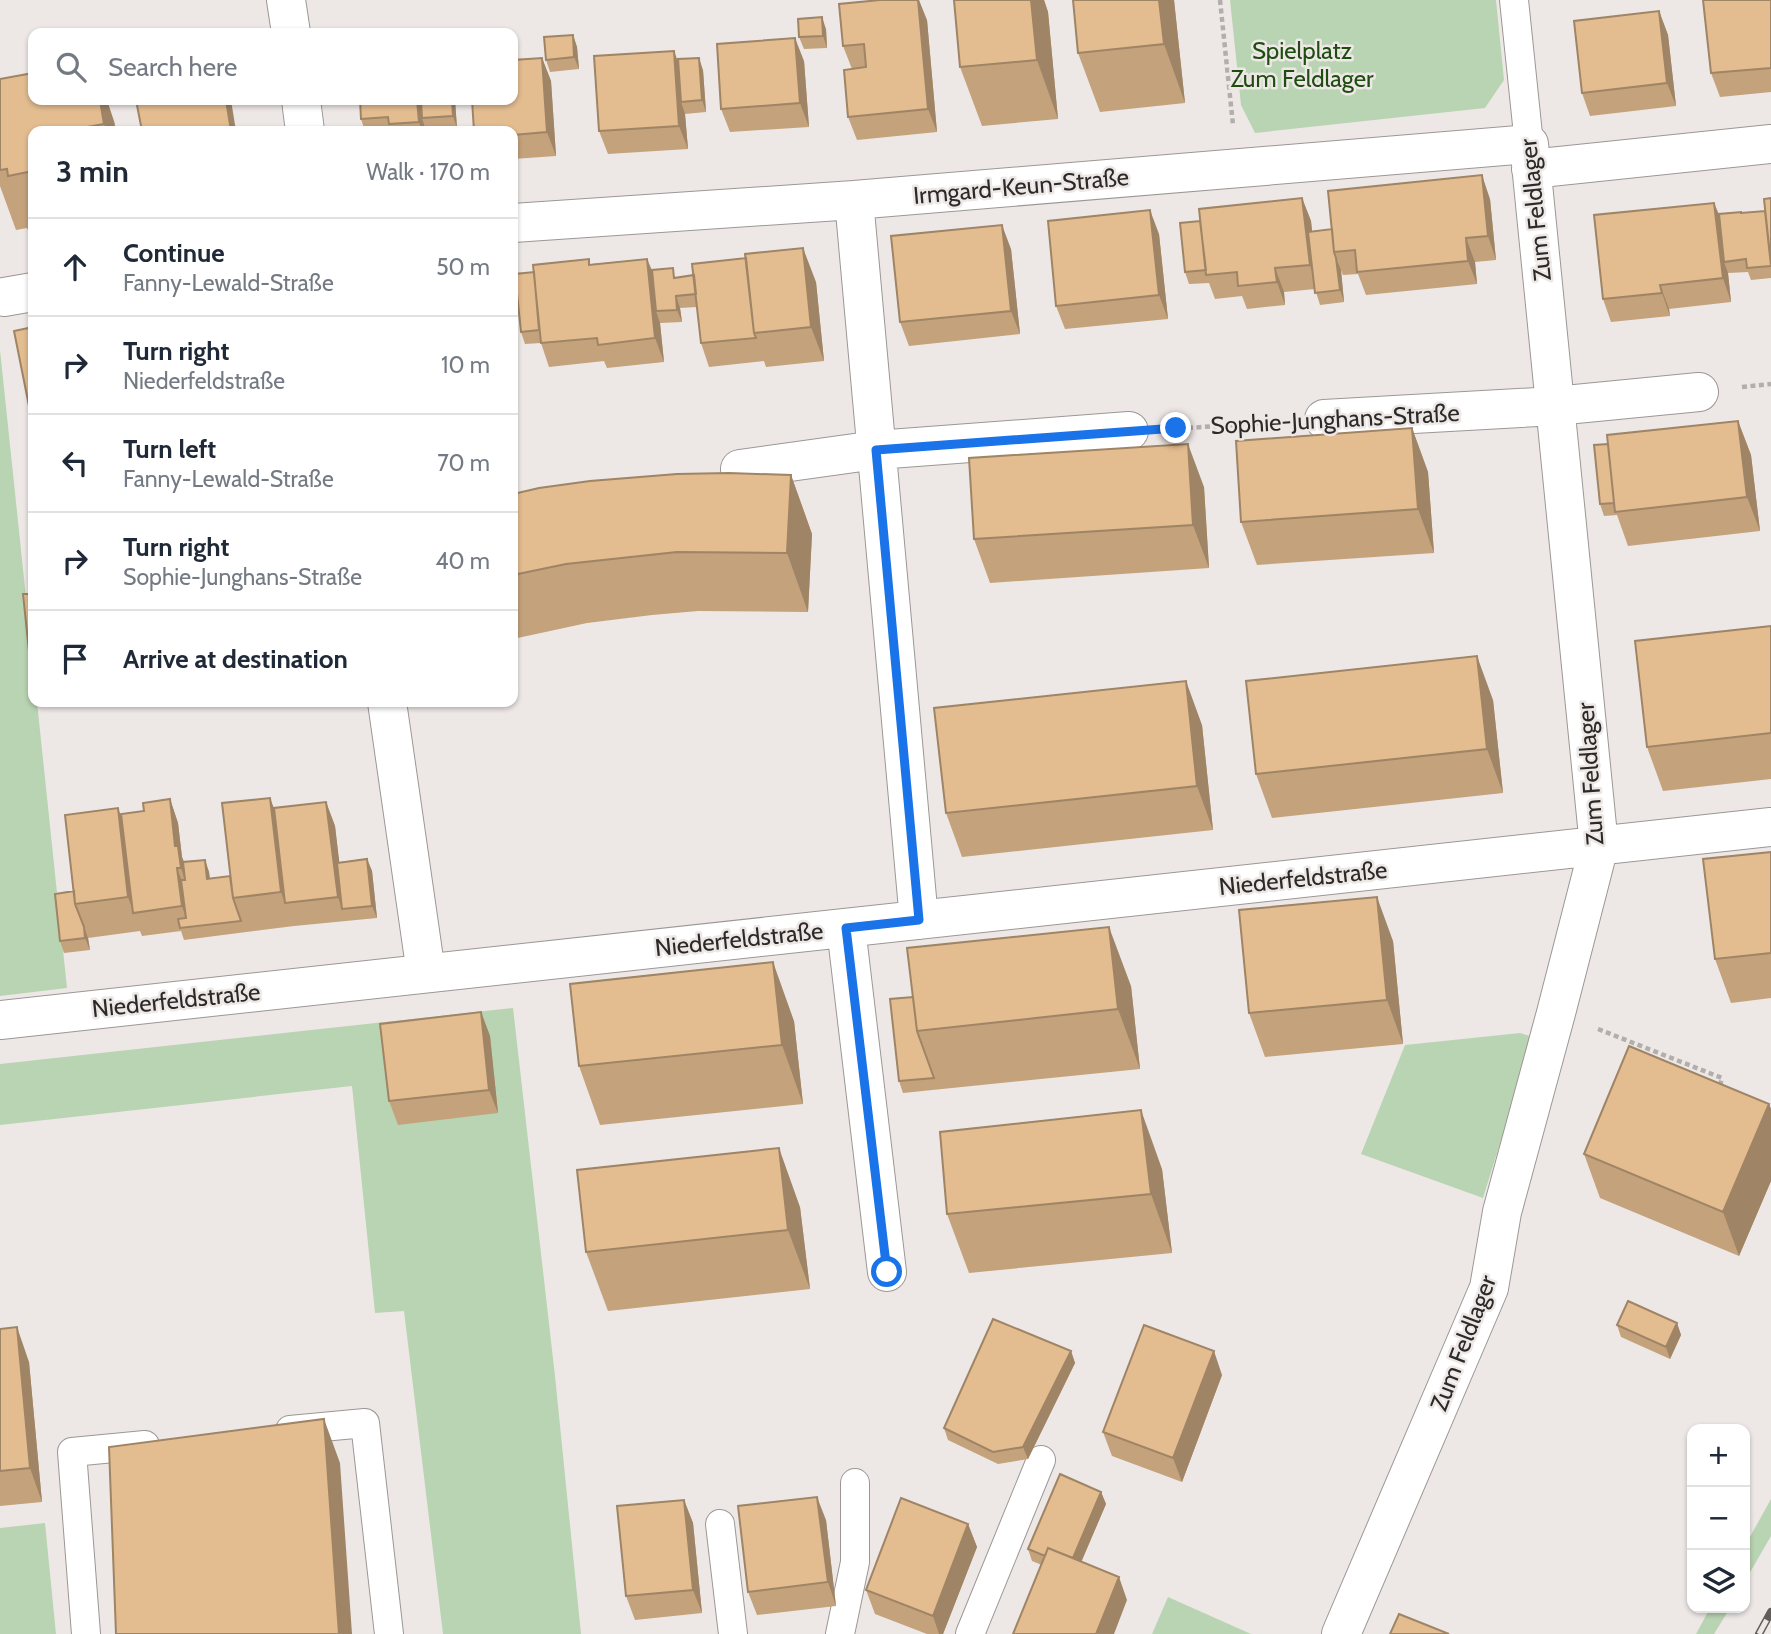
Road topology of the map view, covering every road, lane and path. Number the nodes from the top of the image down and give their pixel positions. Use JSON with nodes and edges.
{"nodes":[{"id":1,"x":286,"y":0,"type":"edge"},
{"id":2,"x":1220,"y":0,"type":"edge"},
{"id":3,"x":1514,"y":0,"type":"edge"},
{"id":4,"x":290,"y":28,"type":"edge"},
{"id":5,"x":302,"y":105,"type":"edge"},
{"id":6,"x":304,"y":126,"type":"edge"},
{"id":7,"x":1771,"y":144,"type":"edge"},
{"id":8,"x":1530,"y":156,"type":"junction"},
{"id":9,"x":1237,"y":167,"type":"junction"},
{"id":10,"x":854,"y":200,"type":"junction"},
{"id":11,"x":518,"y":223,"type":"edge"},
{"id":12,"x":1699,"y":392,"type":"dead end"},
{"id":13,"x":1555,"y":406,"type":"junction"},
{"id":14,"x":1324,"y":419,"type":"joint"},
{"id":15,"x":1129,"y":431,"type":"joint"},
{"id":16,"x":876,"y":450,"type":"junction"},
{"id":17,"x":740,"y":469,"type":"dead end"},
{"id":18,"x":388,"y":707,"type":"edge"},
{"id":19,"x":1771,"y":827,"type":"edge"},
{"id":20,"x":1599,"y":846,"type":"junction"},
{"id":21,"x":919,"y":920,"type":"junction"},
{"id":22,"x":846,"y":928,"type":"junction"},
{"id":23,"x":426,"y":973,"type":"junction"},
{"id":24,"x":1556,"y":1013,"type":"junction"},
{"id":25,"x":0,"y":1020,"type":"edge"},
{"id":26,"x":1718,"y":1091,"type":"edge"},
{"id":27,"x":887,"y":1272,"type":"dead end"},
{"id":28,"x":258,"y":1433,"type":"edge"},
{"id":29,"x":165,"y":1443,"type":"edge"},
{"id":30,"x":1041,"y":1460,"type":"dead end"},
{"id":31,"x":855,"y":1483,"type":"dead end"},
{"id":32,"x":720,"y":1524,"type":"dead end"},
{"id":33,"x":86,"y":1634,"type":"edge"},
{"id":34,"x":389,"y":1634,"type":"edge"},
{"id":35,"x":733,"y":1634,"type":"edge"},
{"id":36,"x":840,"y":1634,"type":"edge"},
{"id":37,"x":970,"y":1634,"type":"edge"},
{"id":38,"x":1341,"y":1634,"type":"edge"}],
"edges":[{"from":1,"to":4,"type":"street"},
{"from":2,"to":9,"type":"path"},
{"from":3,"to":8,"type":"lane","name":"Zum Feldlager"},
{"from":5,"to":6,"type":"street"},
{"from":7,"to":8,"type":"street","name":"Irmgard-Keun-Straße"},
{"from":8,"to":9,"type":"street","name":"Irmgard-Keun-Straße"},
{"from":8,"to":13,"type":"street","name":"Zum Feldlager"},
{"from":9,"to":10,"type":"street","name":"Irmgard-Keun-Straße"},
{"from":10,"to":11,"type":"street","name":"Irmgard-Keun-Straße"},
{"from":10,"to":16,"type":"street"},
{"from":12,"to":13,"type":"street","name":"Sophie-Junghans-Straße"},
{"from":13,"to":14,"type":"street","name":"Sophie-Junghans-Straße"},
{"from":13,"to":20,"type":"street","name":"Zum Feldlager"},
{"from":14,"to":15,"type":"path","name":"Sophie-Junghans-Straße"},
{"from":15,"to":16,"type":"street"},
{"from":16,"to":17,"type":"street"},
{"from":16,"to":21,"type":"street"},
{"from":18,"to":23,"type":"street"},
{"from":19,"to":20,"type":"street","name":"Niederfeldstraße"},
{"from":20,"to":21,"type":"street","name":"Niederfeldstraße"},
{"from":20,"to":24,"type":"street","name":"Zum Feldlager"},
{"from":21,"to":22,"type":"street","name":"Niederfeldstraße"},
{"from":22,"to":23,"type":"street","name":"Niederfeldstraße"},
{"from":22,"to":27,"type":"street"},
{"from":23,"to":25,"type":"street","name":"Niederfeldstraße"},
{"from":24,"to":26,"type":"path"},
{"from":24,"to":38,"type":"street","name":"Zum Feldlager"},
{"from":28,"to":34,"type":"lane"},
{"from":29,"to":33,"type":"lane"},
{"from":30,"to":37,"type":"lane"},
{"from":31,"to":36,"type":"lane"},
{"from":32,"to":35,"type":"lane"}]}
